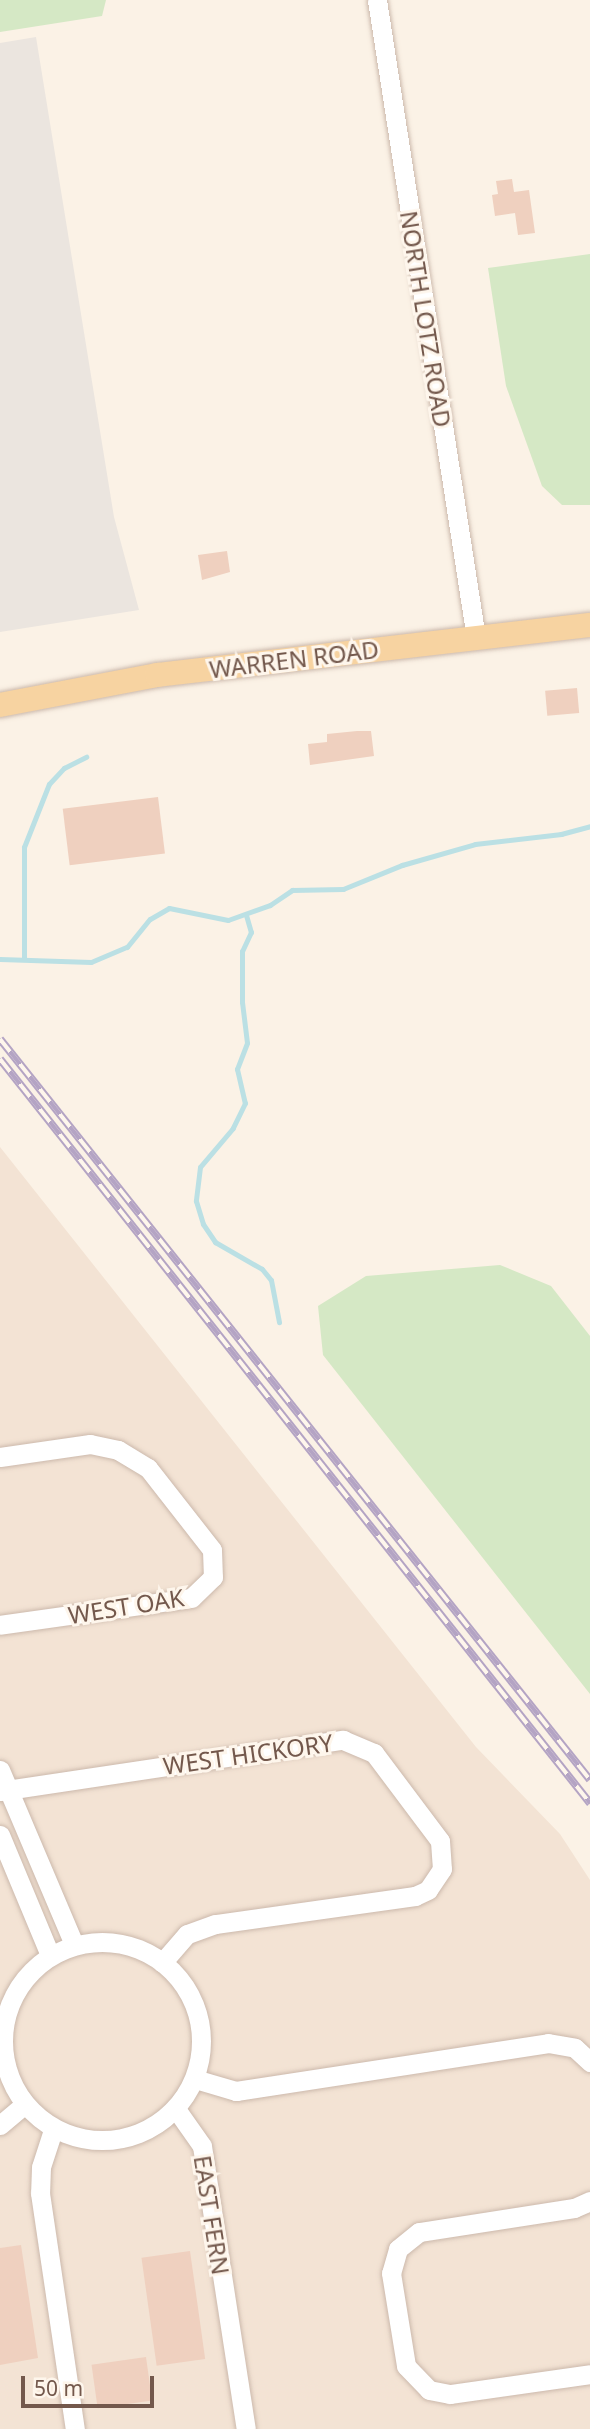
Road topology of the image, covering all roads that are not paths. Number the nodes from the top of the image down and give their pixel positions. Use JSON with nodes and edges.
{"nodes":[{"id":1,"x":377,"y":0,"type":"edge"},
{"id":2,"x":590,"y":625,"type":"edge"},
{"id":3,"x":476,"y":638,"type":"junction"},
{"id":4,"x":0,"y":705,"type":"edge"},
{"id":5,"x":0,"y":1457,"type":"edge"},
{"id":6,"x":0,"y":1625,"type":"edge"},
{"id":7,"x":0,"y":1770,"type":"edge"},
{"id":8,"x":4,"y":1790,"type":"edge"},
{"id":9,"x":0,"y":1835,"type":"edge"},
{"id":10,"x":74,"y":1944,"type":"junction"},
{"id":11,"x":50,"y":1955,"type":"junction"},
{"id":12,"x":162,"y":1963,"type":"junction"},
{"id":13,"x":7,"y":1994,"type":"edge"},
{"id":14,"x":590,"y":2062,"type":"edge"},
{"id":15,"x":195,"y":2079,"type":"junction"},
{"id":16,"x":24,"y":2105,"type":"junction"},
{"id":17,"x":176,"y":2109,"type":"junction"},
{"id":18,"x":0,"y":2125,"type":"edge"},
{"id":19,"x":53,"y":2130,"type":"junction"},
{"id":20,"x":590,"y":2201,"type":"edge"},
{"id":21,"x":590,"y":2374,"type":"edge"},
{"id":22,"x":75,"y":2429,"type":"edge"},
{"id":23,"x":246,"y":2429,"type":"edge"}],
"edges":[{"from":1,"to":3,"type":"street","name":"NORTH LOTZ ROAD"},
{"from":2,"to":3,"type":"main road","name":"WARREN ROAD"},
{"from":3,"to":4,"type":"main road","name":"WARREN ROAD"},
{"from":5,"to":6,"type":"street","name":"WEST OAK"},
{"from":7,"to":8,"type":"street"},
{"from":8,"to":10,"type":"street"},
{"from":8,"to":12,"type":"street","name":"WEST HICKORY"},
{"from":9,"to":11,"type":"street"},
{"from":10,"to":11,"type":"street"},
{"from":10,"to":12,"type":"street"},
{"from":11,"to":13,"type":"street"},
{"from":12,"to":15,"type":"street"},
{"from":13,"to":16,"type":"street"},
{"from":14,"to":15,"type":"street"},
{"from":15,"to":17,"type":"street"},
{"from":16,"to":18,"type":"street"},
{"from":16,"to":19,"type":"street"},
{"from":17,"to":19,"type":"street"},
{"from":17,"to":23,"type":"street","name":"EAST FERN"},
{"from":19,"to":22,"type":"street"},
{"from":20,"to":21,"type":"street"}]}
